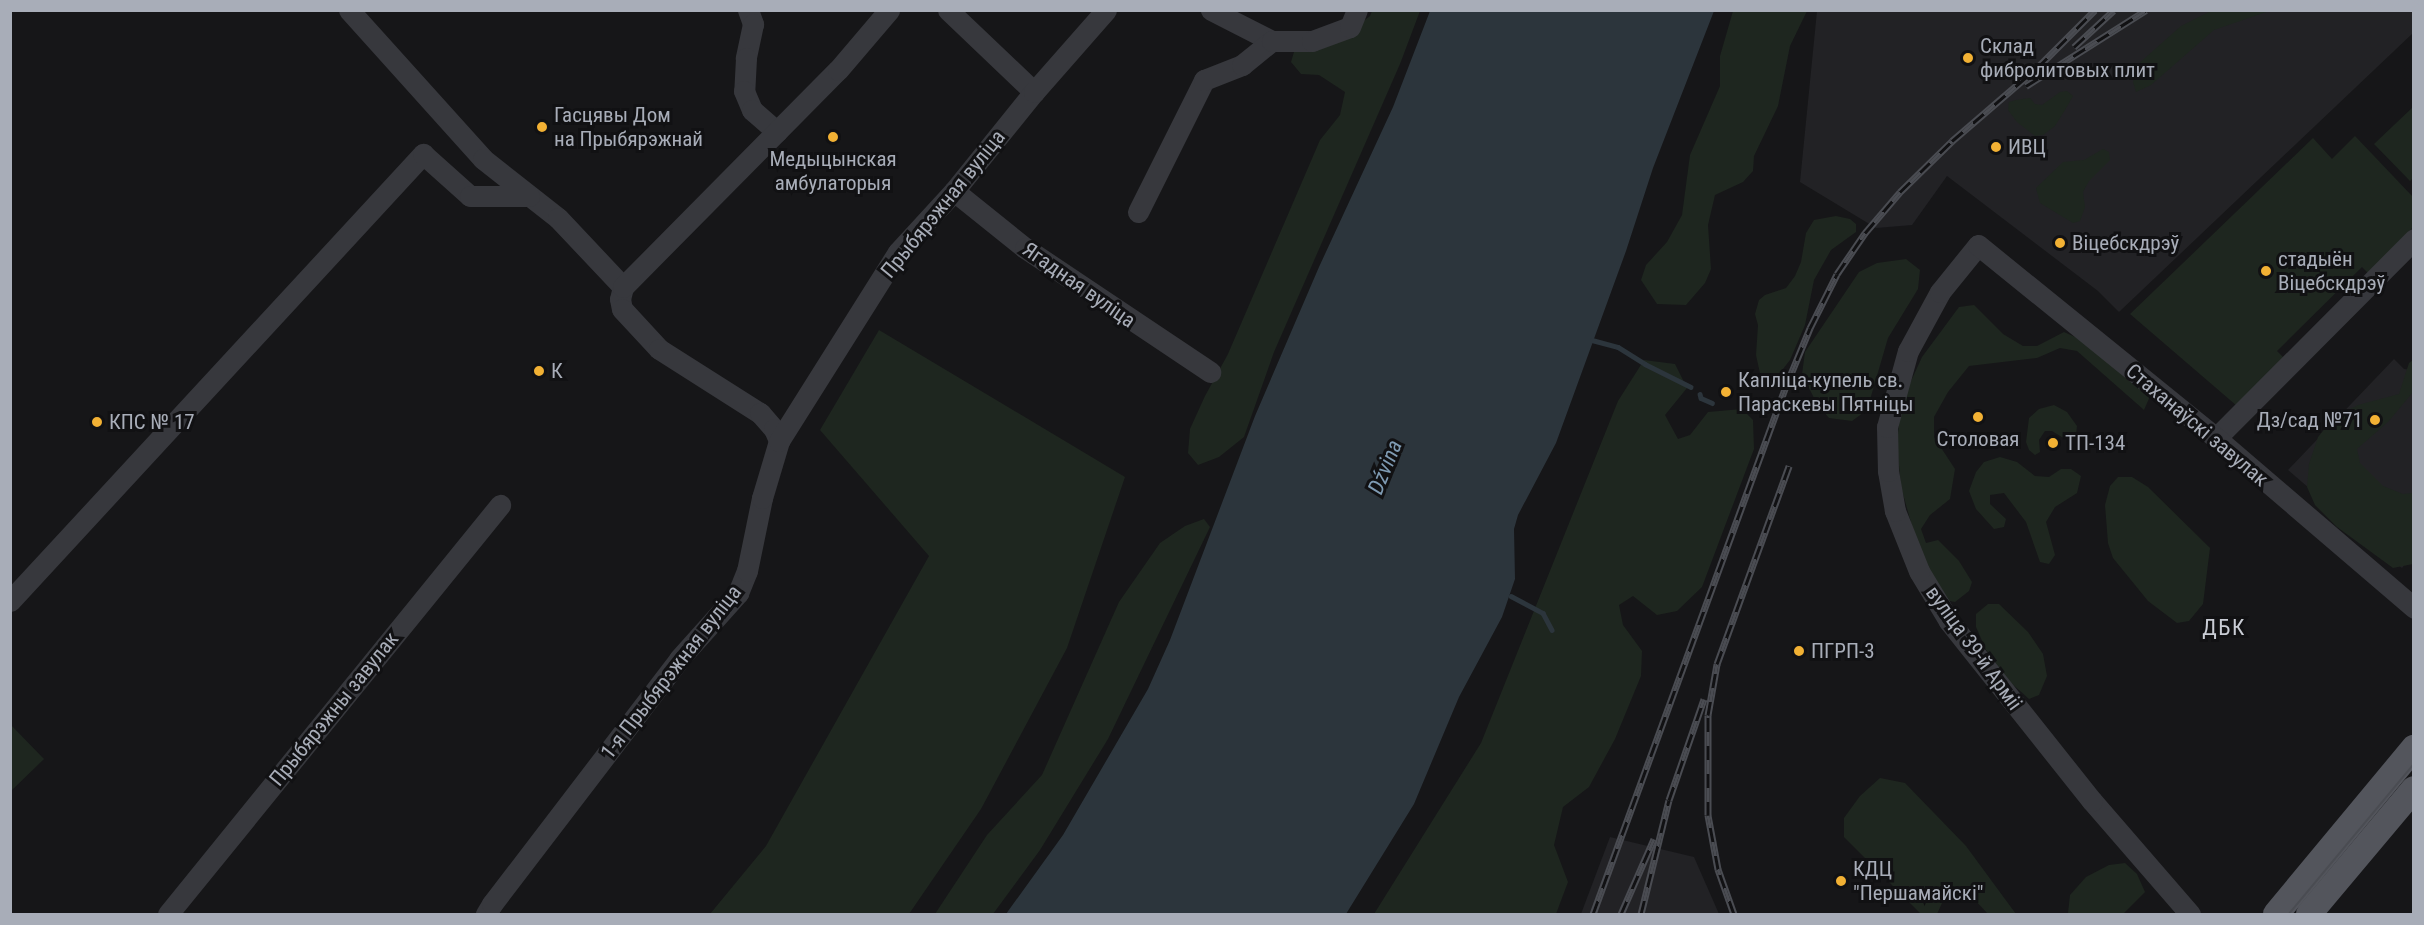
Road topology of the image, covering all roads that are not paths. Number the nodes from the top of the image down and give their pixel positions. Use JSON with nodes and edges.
{"nodes":[{"id":1,"x":349,"y":10,"type":"edge"},
{"id":2,"x":748,"y":10,"type":"edge"},
{"id":3,"x":889,"y":10,"type":"edge"},
{"id":4,"x":948,"y":10,"type":"edge"},
{"id":5,"x":1106,"y":10,"type":"edge"},
{"id":6,"x":1211,"y":10,"type":"edge"},
{"id":7,"x":1358,"y":10,"type":"edge"},
{"id":8,"x":1272,"y":41,"type":"junction"},
{"id":9,"x":1034,"y":92,"type":"junction"},
{"id":10,"x":777,"y":132,"type":"junction"},
{"id":11,"x":954,"y":191,"type":"junction"},
{"id":12,"x":529,"y":196,"type":"junction"},
{"id":13,"x":1138,"y":212,"type":"dead end"},
{"id":14,"x":2414,"y":239,"type":"edge"},
{"id":15,"x":1978,"y":245,"type":"joint"},
{"id":16,"x":623,"y":287,"type":"junction"},
{"id":17,"x":1210,"y":372,"type":"dead end"},
{"id":18,"x":2216,"y":438,"type":"junction"},
{"id":19,"x":779,"y":441,"type":"junction"},
{"id":20,"x":500,"y":505,"type":"dead end"},
{"id":21,"x":10,"y":601,"type":"edge"},
{"id":22,"x":2414,"y":608,"type":"edge"},
{"id":23,"x":2414,"y":748,"type":"edge"},
{"id":24,"x":2414,"y":789,"type":"edge"},
{"id":25,"x":168,"y":915,"type":"edge"},
{"id":26,"x":486,"y":915,"type":"edge"},
{"id":27,"x":2190,"y":915,"type":"edge"},
{"id":28,"x":2277,"y":915,"type":"edge"},
{"id":29,"x":2309,"y":915,"type":"edge"}],
"edges":[{"from":1,"to":12,"type":"street"},
{"from":2,"to":10,"type":"street"},
{"from":3,"to":10,"type":"street"},
{"from":4,"to":9,"type":"street"},
{"from":5,"to":9,"type":"street","name":"Прыбярэжная вуліца"},
{"from":6,"to":8,"type":"street"},
{"from":7,"to":8,"type":"street"},
{"from":8,"to":13,"type":"street"},
{"from":9,"to":11,"type":"street","name":"Прыбярэжная вуліца"},
{"from":10,"to":16,"type":"street"},
{"from":11,"to":17,"type":"street","name":"Ягадная вуліца"},
{"from":11,"to":19,"type":"street","name":"Прыбярэжная вуліца"},
{"from":12,"to":16,"type":"street"},
{"from":12,"to":21,"type":"street"},
{"from":14,"to":18,"type":"street"},
{"from":15,"to":18,"type":"street","name":"Стаханаўскі завулак"},
{"from":15,"to":27,"type":"street","name":"вуліца 39-й Арміі"},
{"from":16,"to":19,"type":"street"},
{"from":18,"to":22,"type":"street","name":"Стаханаўскі завулак"},
{"from":19,"to":26,"type":"street","name":"1-я Прыбярэжная вуліца"},
{"from":20,"to":25,"type":"street","name":"Прыбярэжны завулак"},
{"from":23,"to":28,"type":"main road"},
{"from":24,"to":29,"type":"main road"}]}
